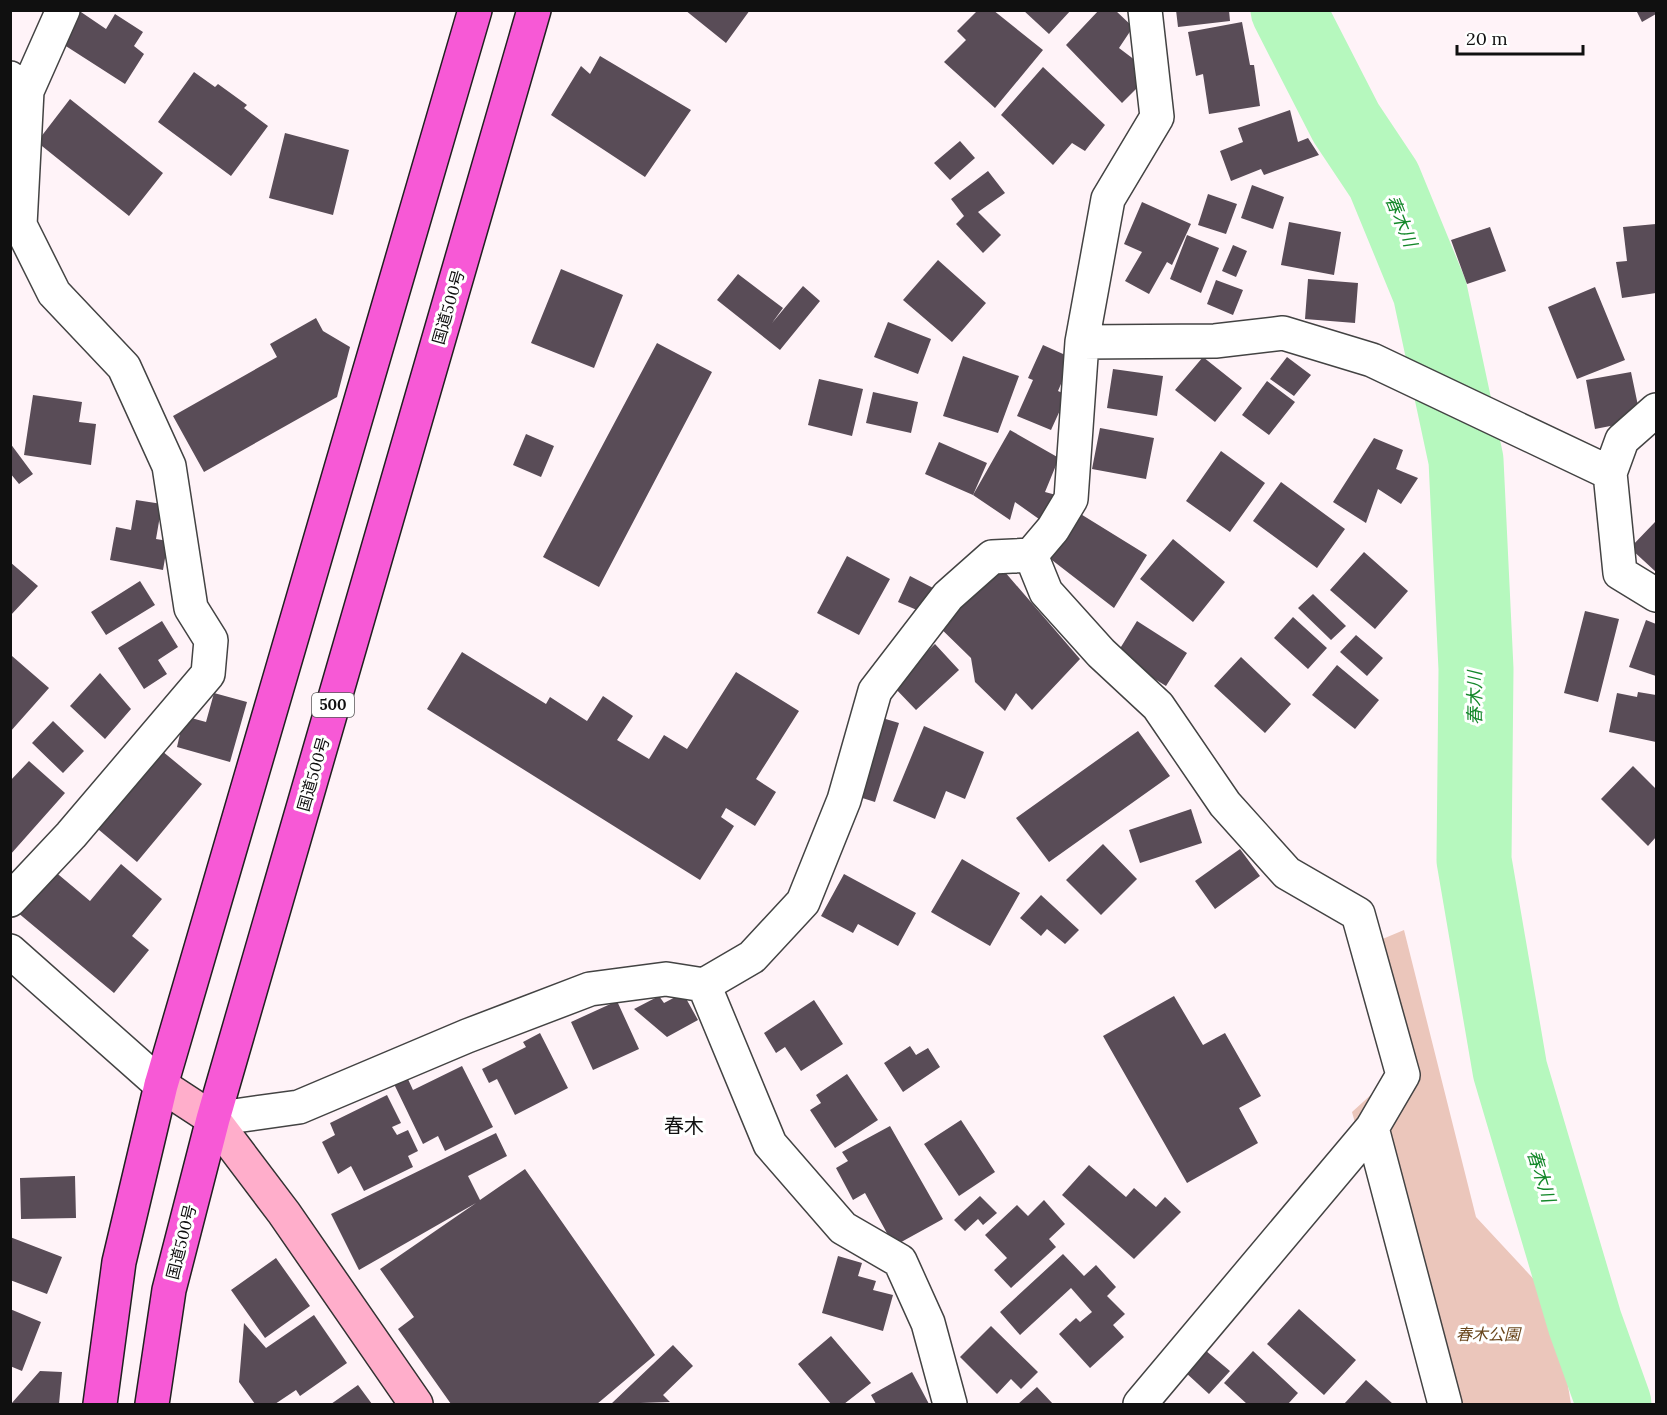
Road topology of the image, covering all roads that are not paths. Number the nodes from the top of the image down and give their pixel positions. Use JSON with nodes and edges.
{"nodes":[{"id":1,"x":63,"y":10,"type":"edge"},
{"id":2,"x":475,"y":10,"type":"edge"},
{"id":3,"x":534,"y":10,"type":"edge"},
{"id":4,"x":1145,"y":10,"type":"edge"},
{"id":5,"x":19,"y":84,"type":"edge"},
{"id":6,"x":1082,"y":342,"type":"junction"},
{"id":7,"x":1656,"y":410,"type":"edge"},
{"id":8,"x":1610,"y":473,"type":"junction"},
{"id":9,"x":1030,"y":555,"type":"junction"},
{"id":10,"x":1656,"y":595,"type":"edge"},
{"id":11,"x":10,"y":900,"type":"edge"},
{"id":12,"x":10,"y":951,"type":"edge"},
{"id":13,"x":704,"y":985,"type":"junction"},
{"id":14,"x":161,"y":1085,"type":"junction"},
{"id":15,"x":213,"y":1119,"type":"junction"},
{"id":16,"x":1372,"y":1128,"type":"junction"},
{"id":17,"x":100,"y":1404,"type":"edge"},
{"id":18,"x":152,"y":1404,"type":"edge"},
{"id":19,"x":416,"y":1404,"type":"edge"},
{"id":20,"x":950,"y":1404,"type":"edge"},
{"id":21,"x":1140,"y":1404,"type":"edge"},
{"id":22,"x":1445,"y":1404,"type":"edge"}],
"edges":[{"from":1,"to":5,"type":"street"},
{"from":2,"to":14,"type":"highway"},
{"from":3,"to":15,"type":"highway","name":"国道500号","number":"500"},
{"from":4,"to":6,"type":"street"},
{"from":5,"to":11,"type":"street"},
{"from":6,"to":8,"type":"street"},
{"from":6,"to":9,"type":"street"},
{"from":7,"to":8,"type":"street"},
{"from":8,"to":10,"type":"street"},
{"from":9,"to":13,"type":"street"},
{"from":9,"to":16,"type":"street"},
{"from":12,"to":14,"type":"street"},
{"from":13,"to":15,"type":"street"},
{"from":13,"to":20,"type":"street"},
{"from":14,"to":15,"type":"street"},
{"from":14,"to":17,"type":"highway"},
{"from":15,"to":18,"type":"highway","name":"国道500号","number":"500"},
{"from":15,"to":19,"type":"street"},
{"from":16,"to":21,"type":"street"},
{"from":16,"to":22,"type":"street"}]}
